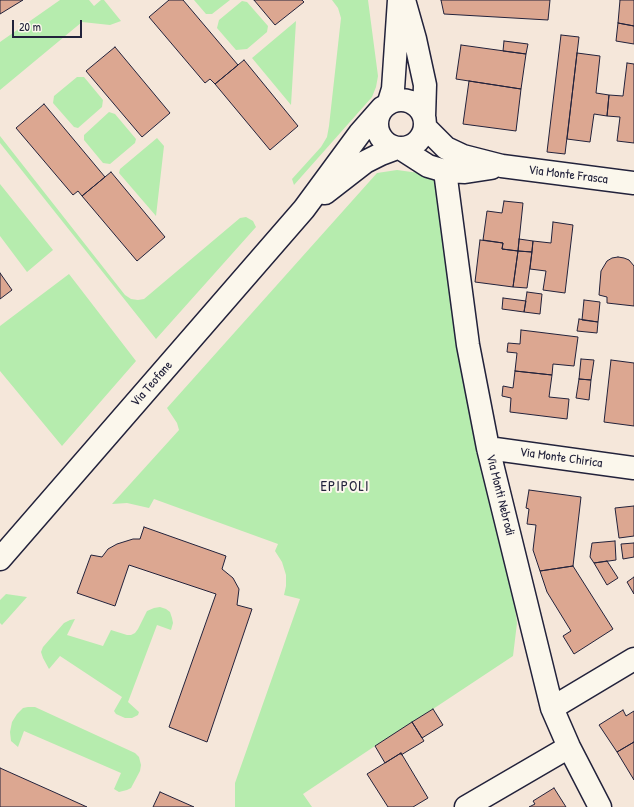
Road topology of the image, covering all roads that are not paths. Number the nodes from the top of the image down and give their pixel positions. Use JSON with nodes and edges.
{"nodes":[{"id":1,"x":398,"y":0,"type":"edge"},
{"id":2,"x":404,"y":0,"type":"edge"},
{"id":3,"x":385,"y":105,"type":"junction"},
{"id":4,"x":425,"y":122,"type":"junction"},
{"id":5,"x":398,"y":148,"type":"junction"},
{"id":6,"x":502,"y":166,"type":"junction"},
{"id":7,"x":444,"y":171,"type":"junction"},
{"id":8,"x":634,"y":183,"type":"edge"},
{"id":9,"x":304,"y":210,"type":"junction"},
{"id":10,"x":488,"y":448,"type":"junction"},
{"id":11,"x":634,"y":468,"type":"edge"},
{"id":12,"x":0,"y":559,"type":"edge"},
{"id":13,"x":634,"y":659,"type":"edge"},
{"id":14,"x":552,"y":708,"type":"junction"},
{"id":15,"x":568,"y":747,"type":"junction"},
{"id":16,"x":466,"y":807,"type":"edge"},
{"id":17,"x":600,"y":807,"type":"edge"}],
"edges":[{"from":1,"to":3,"type":"street"},
{"from":2,"to":4,"type":"street"},
{"from":3,"to":4,"type":"street"},
{"from":3,"to":5,"type":"street"},
{"from":3,"to":9,"type":"street"},
{"from":4,"to":5,"type":"street"},
{"from":4,"to":6,"type":"street"},
{"from":5,"to":7,"type":"street"},
{"from":5,"to":9,"type":"street"},
{"from":6,"to":7,"type":"street"},
{"from":6,"to":8,"type":"street","name":"Via Monte Frasca"},
{"from":7,"to":10,"type":"street","name":"Via Monti Nebrodi"},
{"from":9,"to":12,"type":"street","name":"Via Teofane"},
{"from":10,"to":11,"type":"street","name":"Via Monte Chirica"},
{"from":10,"to":14,"type":"street","name":"Via Monti Nebrodi"},
{"from":13,"to":14,"type":"street"},
{"from":14,"to":15,"type":"street","name":"Via Monti Nebrodi"},
{"from":15,"to":16,"type":"street"},
{"from":15,"to":17,"type":"street","name":"Via Monti Nebrodi"}]}
